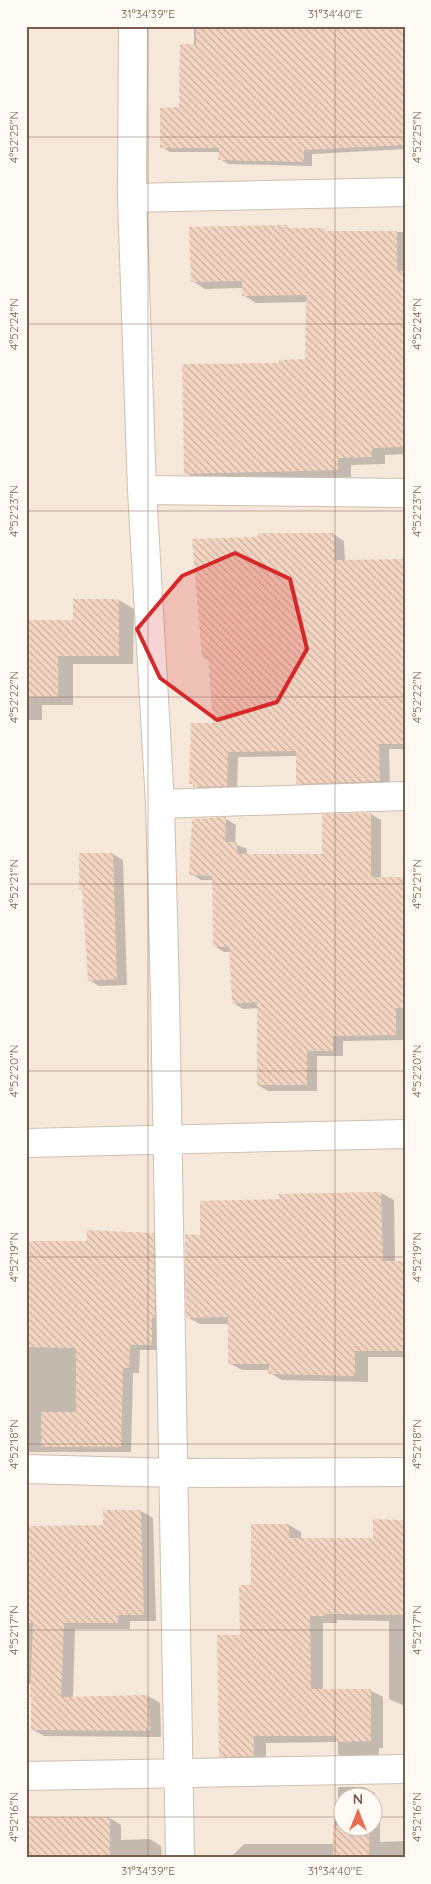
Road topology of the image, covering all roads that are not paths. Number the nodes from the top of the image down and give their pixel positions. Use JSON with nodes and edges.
{"nodes":[{"id":1,"x":133,"y":26,"type":"edge"},
{"id":2,"x":405,"y":192,"type":"edge"},
{"id":3,"x":132,"y":198,"type":"junction"},
{"id":4,"x":142,"y":490,"type":"junction"},
{"id":5,"x":405,"y":493,"type":"edge"},
{"id":6,"x":405,"y":796,"type":"edge"},
{"id":7,"x":160,"y":804,"type":"junction"},
{"id":8,"x":405,"y":1134,"type":"edge"},
{"id":9,"x":166,"y":1141,"type":"junction"},
{"id":10,"x":26,"y":1144,"type":"edge"},
{"id":11,"x":26,"y":1469,"type":"edge"},
{"id":12,"x":405,"y":1472,"type":"edge"},
{"id":13,"x":174,"y":1473,"type":"junction"},
{"id":14,"x":405,"y":1769,"type":"edge"},
{"id":15,"x":177,"y":1775,"type":"junction"},
{"id":16,"x":26,"y":1776,"type":"edge"},
{"id":17,"x":180,"y":1858,"type":"edge"}],
"edges":[{"from":1,"to":3,"type":"street"},
{"from":2,"to":3,"type":"street"},
{"from":3,"to":4,"type":"street"},
{"from":4,"to":5,"type":"street"},
{"from":4,"to":7,"type":"street"},
{"from":6,"to":7,"type":"street"},
{"from":7,"to":9,"type":"street"},
{"from":8,"to":9,"type":"street"},
{"from":9,"to":10,"type":"street"},
{"from":9,"to":13,"type":"street"},
{"from":11,"to":13,"type":"street"},
{"from":12,"to":13,"type":"street"},
{"from":13,"to":15,"type":"street"},
{"from":14,"to":15,"type":"street"},
{"from":15,"to":16,"type":"street"},
{"from":15,"to":17,"type":"street"}]}
